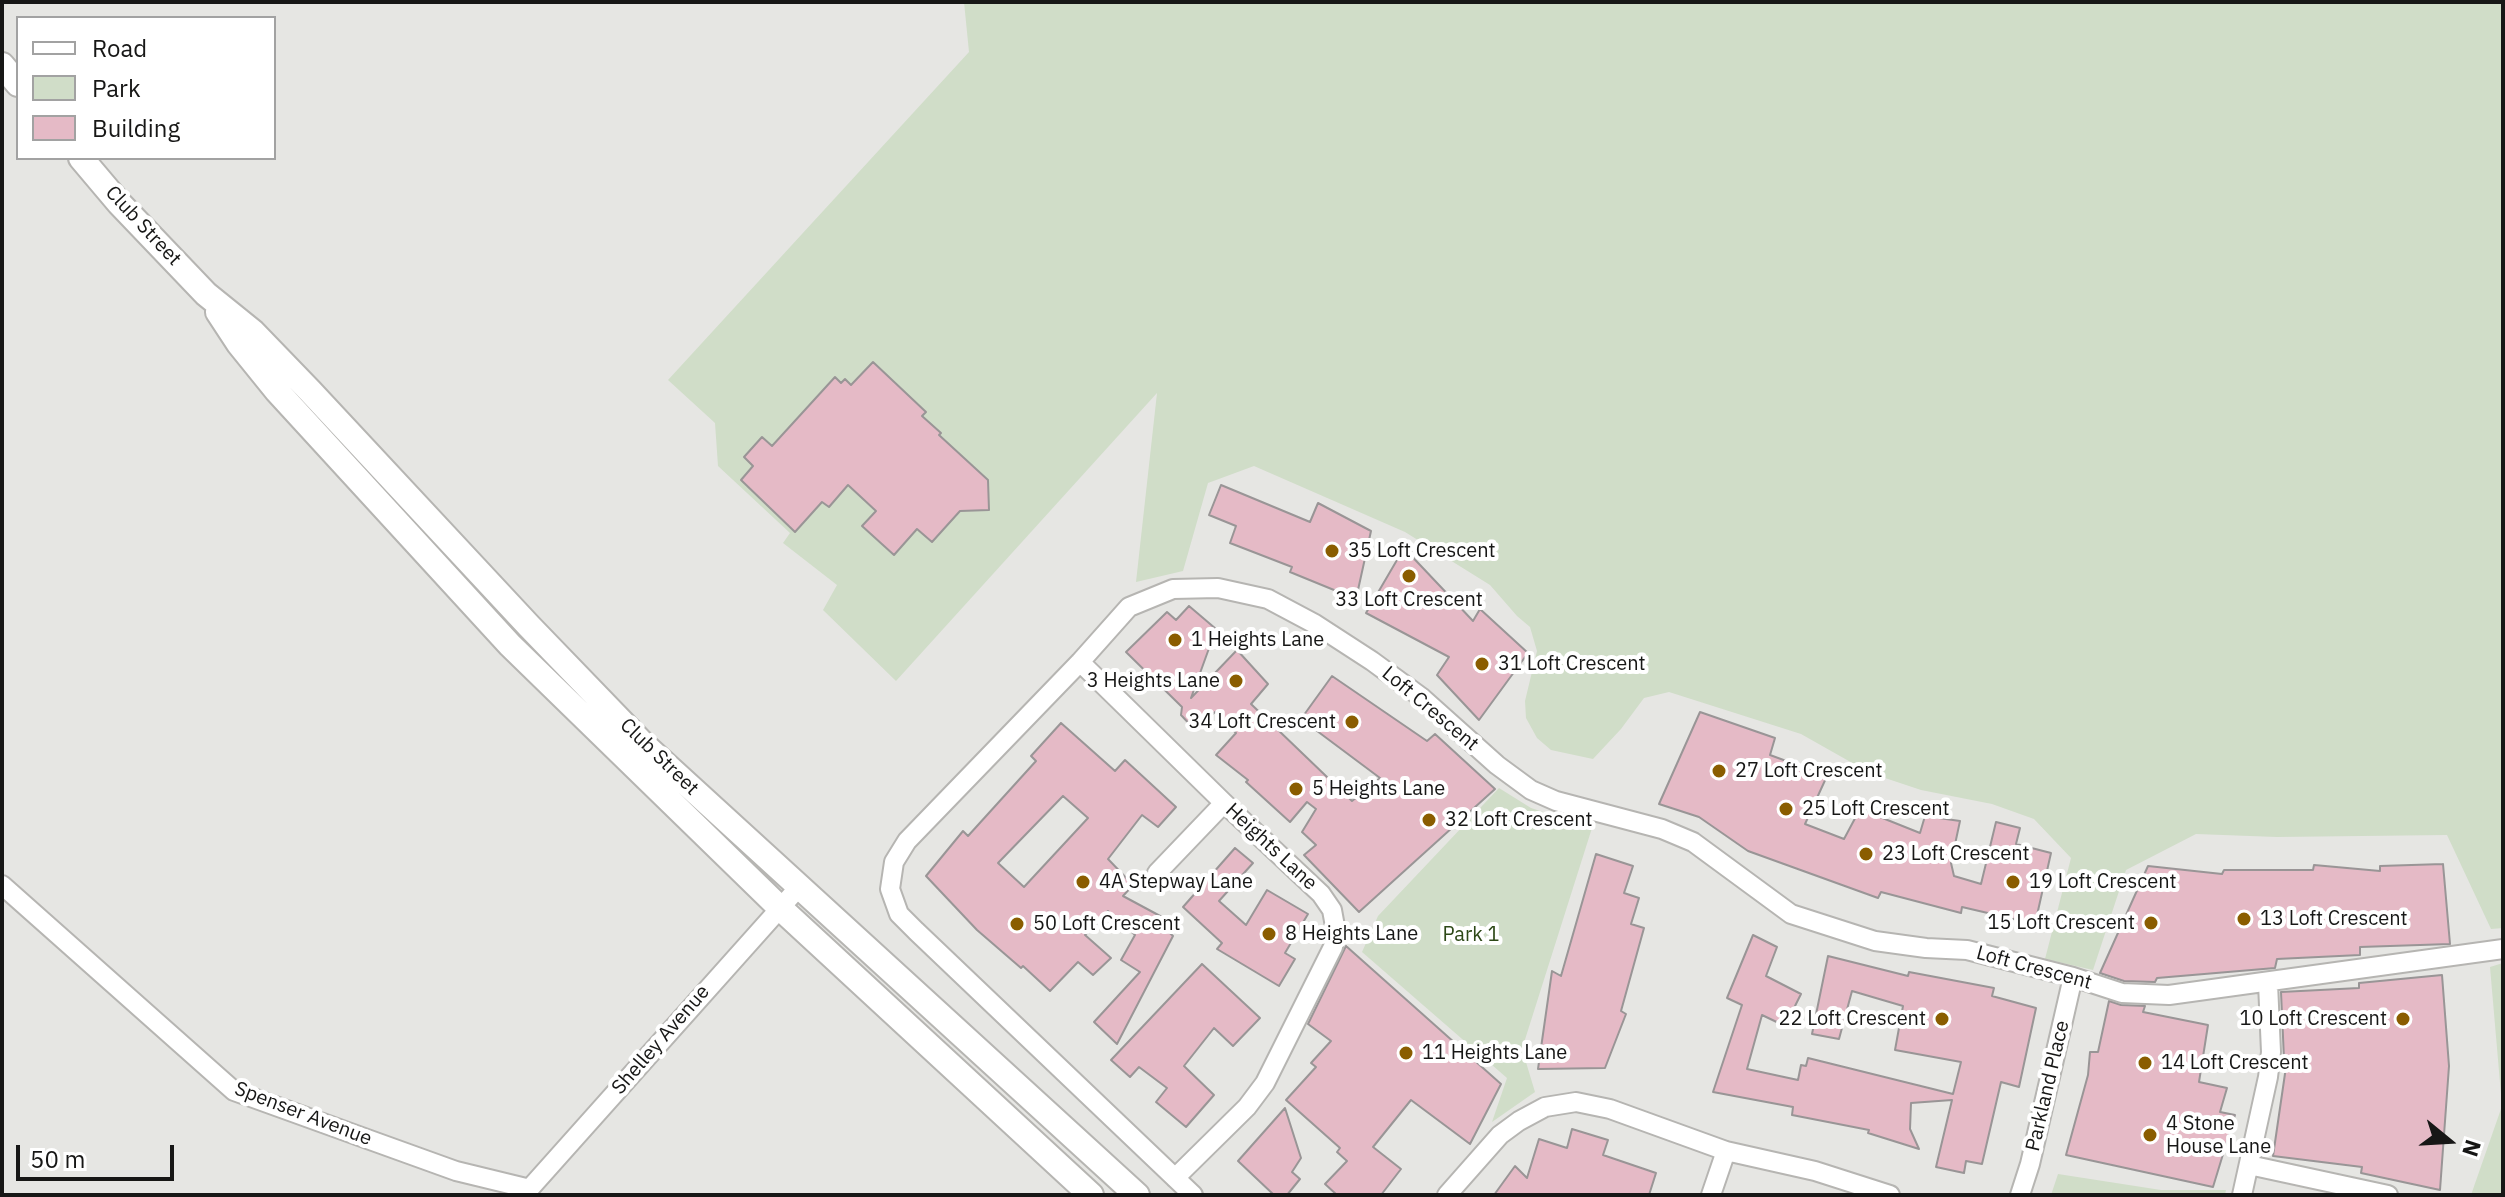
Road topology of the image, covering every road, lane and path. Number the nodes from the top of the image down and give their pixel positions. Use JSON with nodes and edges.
{"nodes":[{"id":1,"x":2,"y":65,"type":"edge"},
{"id":2,"x":16,"y":82,"type":"edge"},
{"id":3,"x":83,"y":160,"type":"edge"},
{"id":4,"x":206,"y":294,"type":"junction"},
{"id":5,"x":1080,"y":662,"type":"junction"},
{"id":6,"x":1224,"y":803,"type":"junction"},
{"id":7,"x":1157,"y":873,"type":"dead end"},
{"id":8,"x":2,"y":885,"type":"edge"},
{"id":9,"x":799,"y":887,"type":"junction"},
{"id":10,"x":779,"y":907,"type":"junction"},
{"id":11,"x":2503,"y":949,"type":"edge"},
{"id":12,"x":2073,"y":977,"type":"junction"},
{"id":13,"x":2268,"y":983,"type":"junction"},
{"id":14,"x":1726,"y":1151,"type":"junction"},
{"id":15,"x":2249,"y":1165,"type":"junction"},
{"id":16,"x":1175,"y":1178,"type":"junction"},
{"id":17,"x":527,"y":1192,"type":"edge"},
{"id":18,"x":1091,"y":1195,"type":"edge"},
{"id":19,"x":1137,"y":1195,"type":"edge"},
{"id":20,"x":1193,"y":1195,"type":"edge"},
{"id":21,"x":1447,"y":1195,"type":"edge"},
{"id":22,"x":1711,"y":1195,"type":"edge"},
{"id":23,"x":1890,"y":1195,"type":"edge"},
{"id":24,"x":2020,"y":1195,"type":"edge"},
{"id":25,"x":2242,"y":1195,"type":"edge"},
{"id":26,"x":2388,"y":1195,"type":"edge"}],
"edges":[{"from":1,"to":2,"type":"main road"},
{"from":3,"to":4,"type":"main road","name":"Club Street"},
{"from":4,"to":9,"type":"main road","name":"Club Street"},
{"from":4,"to":10,"type":"main road","name":"Club Street"},
{"from":5,"to":6,"type":"street","name":"Heights Lane"},
{"from":5,"to":12,"type":"street","name":"Loft Crescent"},
{"from":5,"to":16,"type":"street","name":"Loft Crescent"},
{"from":6,"to":7,"type":"street"},
{"from":6,"to":16,"type":"street","name":"Heights Lane"},
{"from":8,"to":17,"type":"street","name":"Spenser Avenue"},
{"from":9,"to":10,"type":"street","name":"Shelley Avenue"},
{"from":9,"to":19,"type":"main road","name":"Club Street"},
{"from":10,"to":17,"type":"street","name":"Shelley Avenue"},
{"from":10,"to":18,"type":"main road","name":"Club Street"},
{"from":11,"to":13,"type":"street","name":"Loft Crescent"},
{"from":12,"to":13,"type":"street","name":"Loft Crescent"},
{"from":12,"to":24,"type":"street","name":"Parkland Place"},
{"from":13,"to":15,"type":"street"},
{"from":14,"to":21,"type":"street"},
{"from":14,"to":22,"type":"street"},
{"from":14,"to":23,"type":"street"},
{"from":15,"to":25,"type":"street"},
{"from":15,"to":26,"type":"street"},
{"from":16,"to":20,"type":"street","name":"Loft Crescent"}]}
